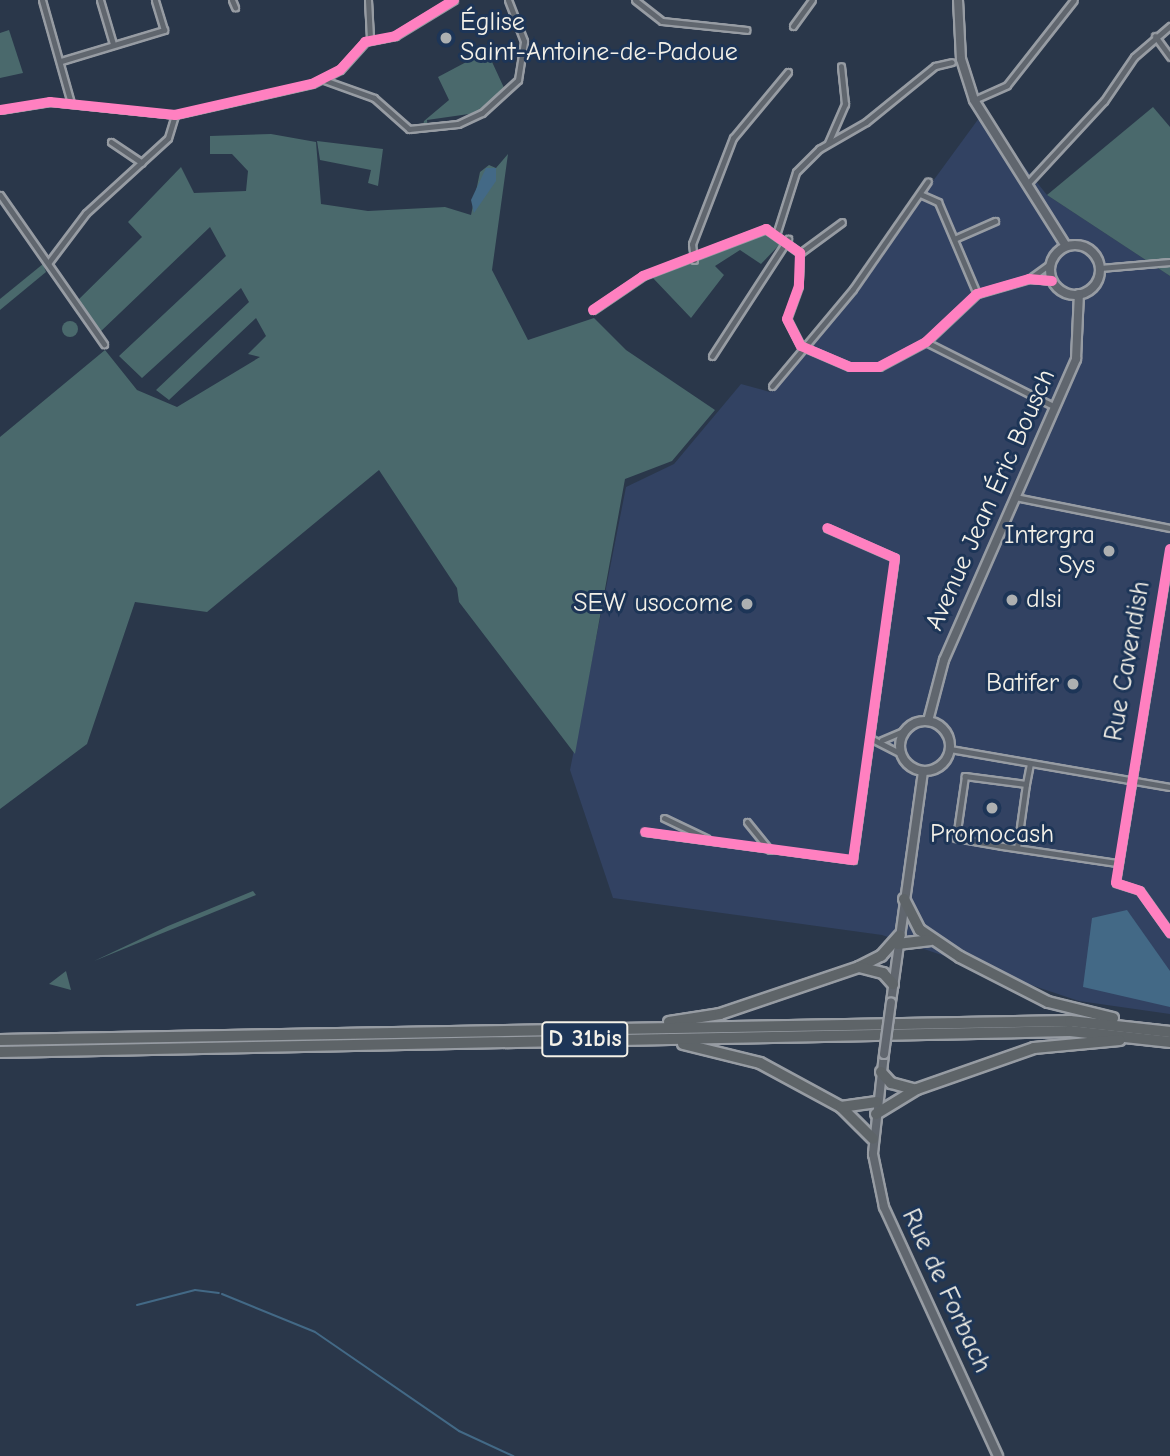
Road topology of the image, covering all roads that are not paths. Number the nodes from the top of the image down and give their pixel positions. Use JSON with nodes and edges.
{"nodes":[{"id":1,"x":42,"y":0,"type":"edge"},
{"id":2,"x":100,"y":0,"type":"edge"},
{"id":3,"x":155,"y":0,"type":"edge"},
{"id":4,"x":368,"y":0,"type":"edge"},
{"id":5,"x":454,"y":0,"type":"edge"},
{"id":6,"x":508,"y":0,"type":"edge"},
{"id":7,"x":635,"y":0,"type":"edge"},
{"id":8,"x":812,"y":0,"type":"edge"},
{"id":9,"x":958,"y":0,"type":"edge"},
{"id":10,"x":1074,"y":0,"type":"edge"},
{"id":11,"x":793,"y":26,"type":"dead end"},
{"id":12,"x":1170,"y":26,"type":"edge"},
{"id":13,"x":747,"y":30,"type":"dead end"},
{"id":14,"x":1155,"y":36,"type":"junction"},
{"id":15,"x":369,"y":39,"type":"junction"},
{"id":16,"x":113,"y":44,"type":"junction"},
{"id":17,"x":1170,"y":57,"type":"edge"},
{"id":18,"x":61,"y":61,"type":"junction"},
{"id":19,"x":953,"y":62,"type":"dead end"},
{"id":20,"x":841,"y":66,"type":"dead end"},
{"id":21,"x":788,"y":72,"type":"dead end"},
{"id":22,"x":324,"y":80,"type":"junction"},
{"id":23,"x":974,"y":100,"type":"junction"},
{"id":24,"x":71,"y":103,"type":"junction"},
{"id":25,"x":0,"y":110,"type":"edge"},
{"id":26,"x":175,"y":115,"type":"junction"},
{"id":27,"x":111,"y":142,"type":"dead end"},
{"id":28,"x":826,"y":145,"type":"junction"},
{"id":29,"x":142,"y":163,"type":"junction"},
{"id":30,"x":928,"y":181,"type":"dead end"},
{"id":31,"x":1028,"y":183,"type":"junction"},
{"id":32,"x":920,"y":194,"type":"junction"},
{"id":33,"x":0,"y":195,"type":"edge"},
{"id":34,"x":995,"y":221,"type":"dead end"},
{"id":35,"x":842,"y":222,"type":"dead end"},
{"id":36,"x":777,"y":232,"type":"junction"},
{"id":37,"x":788,"y":239,"type":"junction"},
{"id":38,"x":954,"y":239,"type":"junction"},
{"id":39,"x":1066,"y":246,"type":"junction"},
{"id":40,"x":800,"y":253,"type":"junction"},
{"id":41,"x":694,"y":260,"type":"junction"},
{"id":42,"x":48,"y":261,"type":"junction"},
{"id":43,"x":1170,"y":262,"type":"edge"},
{"id":44,"x":1050,"y":264,"type":"junction"},
{"id":45,"x":1100,"y":268,"type":"junction"},
{"id":46,"x":1029,"y":279,"type":"junction"},
{"id":47,"x":1052,"y":281,"type":"junction"},
{"id":48,"x":977,"y":293,"type":"junction"},
{"id":49,"x":1079,"y":294,"type":"junction"},
{"id":50,"x":593,"y":310,"type":"dead end"},
{"id":51,"x":926,"y":342,"type":"junction"},
{"id":52,"x":104,"y":344,"type":"dead end"},
{"id":53,"x":804,"y":348,"type":"junction"},
{"id":54,"x":712,"y":356,"type":"dead end"},
{"id":55,"x":772,"y":386,"type":"dead end"},
{"id":56,"x":1055,"y":407,"type":"junction"},
{"id":57,"x":1015,"y":497,"type":"junction"},
{"id":58,"x":1170,"y":527,"type":"edge"},
{"id":59,"x":827,"y":528,"type":"dead end"},
{"id":60,"x":1170,"y":549,"type":"edge"},
{"id":61,"x":928,"y":721,"type":"junction"},
{"id":62,"x":905,"y":730,"type":"junction"},
{"id":63,"x":870,"y":738,"type":"junction"},
{"id":64,"x":882,"y":740,"type":"junction"},
{"id":65,"x":950,"y":749,"type":"junction"},
{"id":66,"x":900,"y":753,"type":"junction"},
{"id":67,"x":1030,"y":763,"type":"junction"},
{"id":68,"x":923,"y":771,"type":"junction"},
{"id":69,"x":1131,"y":780,"type":"junction"},
{"id":70,"x":1026,"y":784,"type":"junction"},
{"id":71,"x":1170,"y":787,"type":"edge"},
{"id":72,"x":664,"y":818,"type":"dead end"},
{"id":73,"x":747,"y":822,"type":"dead end"},
{"id":74,"x":645,"y":832,"type":"dead end"},
{"id":75,"x":711,"y":841,"type":"junction"},
{"id":76,"x":1017,"y":848,"type":"junction"},
{"id":77,"x":770,"y":849,"type":"junction"},
{"id":78,"x":1117,"y":863,"type":"junction"},
{"id":79,"x":904,"y":899,"type":"junction"},
{"id":80,"x":1170,"y":933,"type":"edge"},
{"id":81,"x":899,"y":939,"type":"junction"},
{"id":82,"x":931,"y":940,"type":"junction"},
{"id":83,"x":859,"y":967,"type":"junction"},
{"id":84,"x":893,"y":984,"type":"junction"},
{"id":85,"x":581,"y":1030,"type":"junction"},
{"id":86,"x":1170,"y":1031,"type":"edge"},
{"id":87,"x":628,"y":1038,"type":"junction"},
{"id":88,"x":0,"y":1040,"type":"edge"},
{"id":89,"x":1170,"y":1042,"type":"edge"},
{"id":90,"x":0,"y":1052,"type":"edge"},
{"id":91,"x":881,"y":1072,"type":"junction"},
{"id":92,"x":916,"y":1089,"type":"junction"},
{"id":93,"x":841,"y":1107,"type":"junction"},
{"id":94,"x":876,"y":1108,"type":"junction"},
{"id":95,"x":873,"y":1139,"type":"junction"},
{"id":96,"x":998,"y":1456,"type":"edge"}],
"edges":[{"from":1,"to":18,"type":"street"},
{"from":2,"to":16,"type":"street"},
{"from":3,"to":16,"type":"street"},
{"from":4,"to":15,"type":"street"},
{"from":5,"to":15,"type":"street"},
{"from":6,"to":22,"type":"street"},
{"from":7,"to":13,"type":"street"},
{"from":8,"to":11,"type":"street"},
{"from":9,"to":23,"type":"main road"},
{"from":10,"to":23,"type":"street"},
{"from":12,"to":14,"type":"street"},
{"from":14,"to":17,"type":"street"},
{"from":14,"to":31,"type":"street"},
{"from":15,"to":22,"type":"street"},
{"from":16,"to":18,"type":"street"},
{"from":18,"to":24,"type":"street"},
{"from":19,"to":28,"type":"street"},
{"from":20,"to":28,"type":"street"},
{"from":21,"to":41,"type":"street"},
{"from":22,"to":26,"type":"street"},
{"from":23,"to":31,"type":"main road"},
{"from":24,"to":25,"type":"street"},
{"from":24,"to":26,"type":"street"},
{"from":26,"to":29,"type":"street"},
{"from":27,"to":29,"type":"street"},
{"from":28,"to":36,"type":"street"},
{"from":29,"to":42,"type":"street"},
{"from":30,"to":32,"type":"street"},
{"from":31,"to":39,"type":"main road"},
{"from":32,"to":38,"type":"street"},
{"from":32,"to":53,"type":"street"},
{"from":33,"to":42,"type":"street"},
{"from":34,"to":38,"type":"street"},
{"from":35,"to":40,"type":"street"},
{"from":36,"to":37,"type":"street"},
{"from":36,"to":41,"type":"street"},
{"from":37,"to":40,"type":"street"},
{"from":37,"to":54,"type":"street"},
{"from":38,"to":48,"type":"street"},
{"from":39,"to":44,"type":"main road"},
{"from":39,"to":45,"type":"main road"},
{"from":40,"to":53,"type":"street"},
{"from":41,"to":50,"type":"street"},
{"from":42,"to":52,"type":"street"},
{"from":43,"to":45,"type":"street"},
{"from":44,"to":46,"type":"street"},
{"from":44,"to":47,"type":"main road"},
{"from":45,"to":49,"type":"main road"},
{"from":46,"to":47,"type":"street"},
{"from":46,"to":48,"type":"street"},
{"from":47,"to":49,"type":"main road"},
{"from":48,"to":51,"type":"street"},
{"from":49,"to":56,"type":"main road","name":"Avenue Jean Éric Bousch"},
{"from":51,"to":53,"type":"street"},
{"from":51,"to":56,"type":"street"},
{"from":53,"to":55,"type":"street"},
{"from":56,"to":57,"type":"main road","name":"Avenue Jean Éric Bousch"},
{"from":57,"to":58,"type":"street"},
{"from":57,"to":61,"type":"main road","name":"Avenue Jean Éric Bousch"},
{"from":59,"to":63,"type":"street"},
{"from":60,"to":69,"type":"street","name":"Rue Cavendish"},
{"from":61,"to":62,"type":"main road"},
{"from":61,"to":65,"type":"main road"},
{"from":62,"to":64,"type":"street"},
{"from":62,"to":66,"type":"main road"},
{"from":63,"to":64,"type":"street"},
{"from":63,"to":77,"type":"street"},
{"from":64,"to":66,"type":"street"},
{"from":65,"to":67,"type":"street"},
{"from":65,"to":68,"type":"main road"},
{"from":66,"to":68,"type":"main road"},
{"from":67,"to":69,"type":"street"},
{"from":67,"to":70,"type":"street"},
{"from":68,"to":79,"type":"main road","name":"Rue de Forbach"},
{"from":69,"to":71,"type":"street"},
{"from":69,"to":78,"type":"street","name":"Rue Cavendish"},
{"from":70,"to":76,"type":"street"},
{"from":70,"to":76,"type":"street"},
{"from":72,"to":75,"type":"street"},
{"from":73,"to":77,"type":"street"},
{"from":74,"to":75,"type":"street"},
{"from":75,"to":77,"type":"street"},
{"from":76,"to":78,"type":"street"},
{"from":78,"to":80,"type":"street"},
{"from":79,"to":81,"type":"main road","name":"Rue de Forbach"},
{"from":79,"to":82,"type":"highway"},
{"from":81,"to":82,"type":"highway"},
{"from":81,"to":83,"type":"highway"},
{"from":81,"to":84,"type":"main road","name":"Rue de Forbach"},
{"from":82,"to":86,"type":"highway"},
{"from":83,"to":84,"type":"highway"},
{"from":83,"to":85,"type":"highway"},
{"from":84,"to":91,"type":"main road","name":"Rue de Forbach","bridge":true},
{"from":85,"to":86,"type":"highway","number":"D 31bis"},
{"from":85,"to":88,"type":"highway","number":"D 31bis"},
{"from":87,"to":89,"type":"highway","number":"D 31bis"},
{"from":87,"to":90,"type":"highway","number":"D 31bis"},
{"from":87,"to":93,"type":"highway"},
{"from":89,"to":92,"type":"highway"},
{"from":91,"to":92,"type":"highway"},
{"from":91,"to":94,"type":"main road","name":"Rue de Forbach"},
{"from":92,"to":94,"type":"highway"},
{"from":93,"to":94,"type":"highway"},
{"from":93,"to":95,"type":"highway"},
{"from":94,"to":95,"type":"main road","name":"Rue de Forbach"},
{"from":95,"to":96,"type":"main road","name":"Rue de Forbach"}]}
